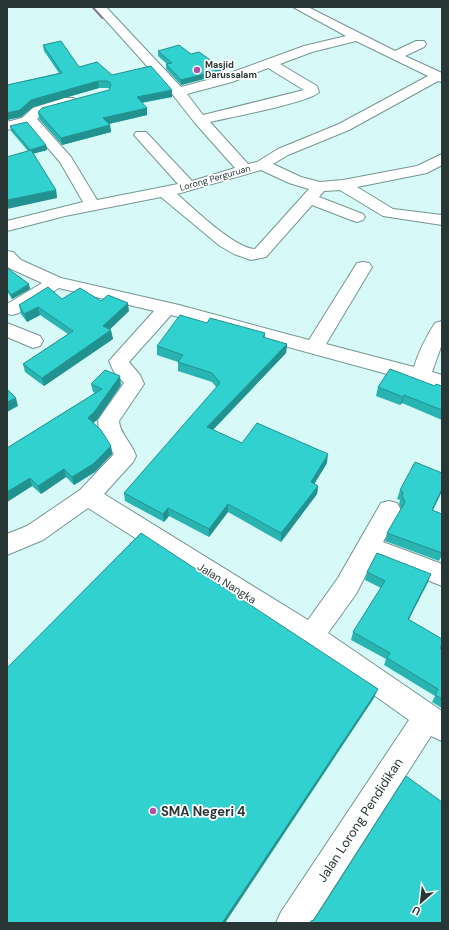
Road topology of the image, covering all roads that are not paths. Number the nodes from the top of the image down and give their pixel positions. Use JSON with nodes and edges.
{"nodes":[{"id":1,"x":100,"y":7,"type":"edge"},
{"id":2,"x":299,"y":7,"type":"edge"},
{"id":3,"x":358,"y":37,"type":"junction"},
{"id":4,"x":420,"y":44,"type":"dead end"},
{"id":5,"x":395,"y":56,"type":"junction"},
{"id":6,"x":269,"y":63,"type":"junction"},
{"id":7,"x":440,"y":77,"type":"edge"},
{"id":8,"x":178,"y":92,"type":"junction"},
{"id":9,"x":85,"y":97,"type":"edge"},
{"id":10,"x":31,"y":120,"type":"junction"},
{"id":11,"x":200,"y":120,"type":"junction"},
{"id":12,"x":7,"y":126,"type":"edge"},
{"id":13,"x":141,"y":135,"type":"dead end"},
{"id":14,"x":442,"y":159,"type":"edge"},
{"id":15,"x":262,"y":165,"type":"junction"},
{"id":16,"x":245,"y":170,"type":"junction"},
{"id":17,"x":343,"y":185,"type":"junction"},
{"id":18,"x":189,"y":186,"type":"junction"},
{"id":19,"x":165,"y":192,"type":"junction"},
{"id":20,"x":315,"y":193,"type":"junction"},
{"id":21,"x":93,"y":206,"type":"junction"},
{"id":22,"x":357,"y":216,"type":"dead end"},
{"id":23,"x":442,"y":220,"type":"edge"},
{"id":24,"x":7,"y":226,"type":"edge"},
{"id":25,"x":7,"y":256,"type":"edge"},
{"id":26,"x":363,"y":267,"type":"dead end"},
{"id":27,"x":56,"y":282,"type":"junction"},
{"id":28,"x":168,"y":308,"type":"junction"},
{"id":29,"x":12,"y":309,"type":"dead end"},
{"id":30,"x":442,"y":327,"type":"edge"},
{"id":31,"x":7,"y":329,"type":"edge"},
{"id":32,"x":33,"y":341,"type":"dead end"},
{"id":33,"x":314,"y":348,"type":"junction"},
{"id":34,"x":421,"y":376,"type":"junction"},
{"id":35,"x":442,"y":382,"type":"edge"},
{"id":36,"x":88,"y":496,"type":"junction"},
{"id":37,"x":389,"y":510,"type":"dead end"},
{"id":38,"x":9,"y":546,"type":"edge"},
{"id":39,"x":370,"y":547,"type":"junction"},
{"id":40,"x":442,"y":574,"type":"edge"},
{"id":41,"x":311,"y":636,"type":"junction"},
{"id":42,"x":435,"y":722,"type":"edge"},
{"id":43,"x":292,"y":923,"type":"edge"}],
"edges":[{"from":1,"to":8,"type":"street"},
{"from":2,"to":3,"type":"street"},
{"from":3,"to":5,"type":"street"},
{"from":3,"to":6,"type":"street"},
{"from":4,"to":5,"type":"street"},
{"from":5,"to":7,"type":"street"},
{"from":6,"to":8,"type":"street"},
{"from":6,"to":11,"type":"street"},
{"from":7,"to":15,"type":"street"},
{"from":8,"to":11,"type":"street"},
{"from":9,"to":10,"type":"street"},
{"from":10,"to":12,"type":"street"},
{"from":10,"to":21,"type":"street"},
{"from":11,"to":16,"type":"street"},
{"from":13,"to":18,"type":"street"},
{"from":14,"to":17,"type":"street","name":"Lorong Perguruan"},
{"from":15,"to":16,"type":"street","name":"Lorong Perguruan"},
{"from":15,"to":20,"type":"street","name":"Lorong Perguruan"},
{"from":16,"to":18,"type":"street","name":"Lorong Perguruan"},
{"from":17,"to":20,"type":"street","name":"Lorong Perguruan"},
{"from":17,"to":23,"type":"street"},
{"from":18,"to":19,"type":"street","name":"Lorong Perguruan"},
{"from":19,"to":20,"type":"street"},
{"from":19,"to":21,"type":"street","name":"Lorong Perguruan"},
{"from":20,"to":22,"type":"street"},
{"from":21,"to":24,"type":"street","name":"Lorong Perguruan"},
{"from":25,"to":27,"type":"street"},
{"from":26,"to":33,"type":"street"},
{"from":27,"to":28,"type":"street"},
{"from":27,"to":29,"type":"street"},
{"from":28,"to":33,"type":"street"},
{"from":28,"to":36,"type":"street"},
{"from":30,"to":34,"type":"street"},
{"from":31,"to":32,"type":"street"},
{"from":33,"to":34,"type":"street"},
{"from":34,"to":35,"type":"street"},
{"from":36,"to":38,"type":"street"},
{"from":36,"to":41,"type":"street","name":"Jalan Nangka"},
{"from":37,"to":39,"type":"street"},
{"from":39,"to":40,"type":"street"},
{"from":39,"to":41,"type":"street"},
{"from":41,"to":42,"type":"street","name":"Jalan Nangka"},
{"from":42,"to":43,"type":"street","name":"Jalan Lorong Pendidikan"}]}
